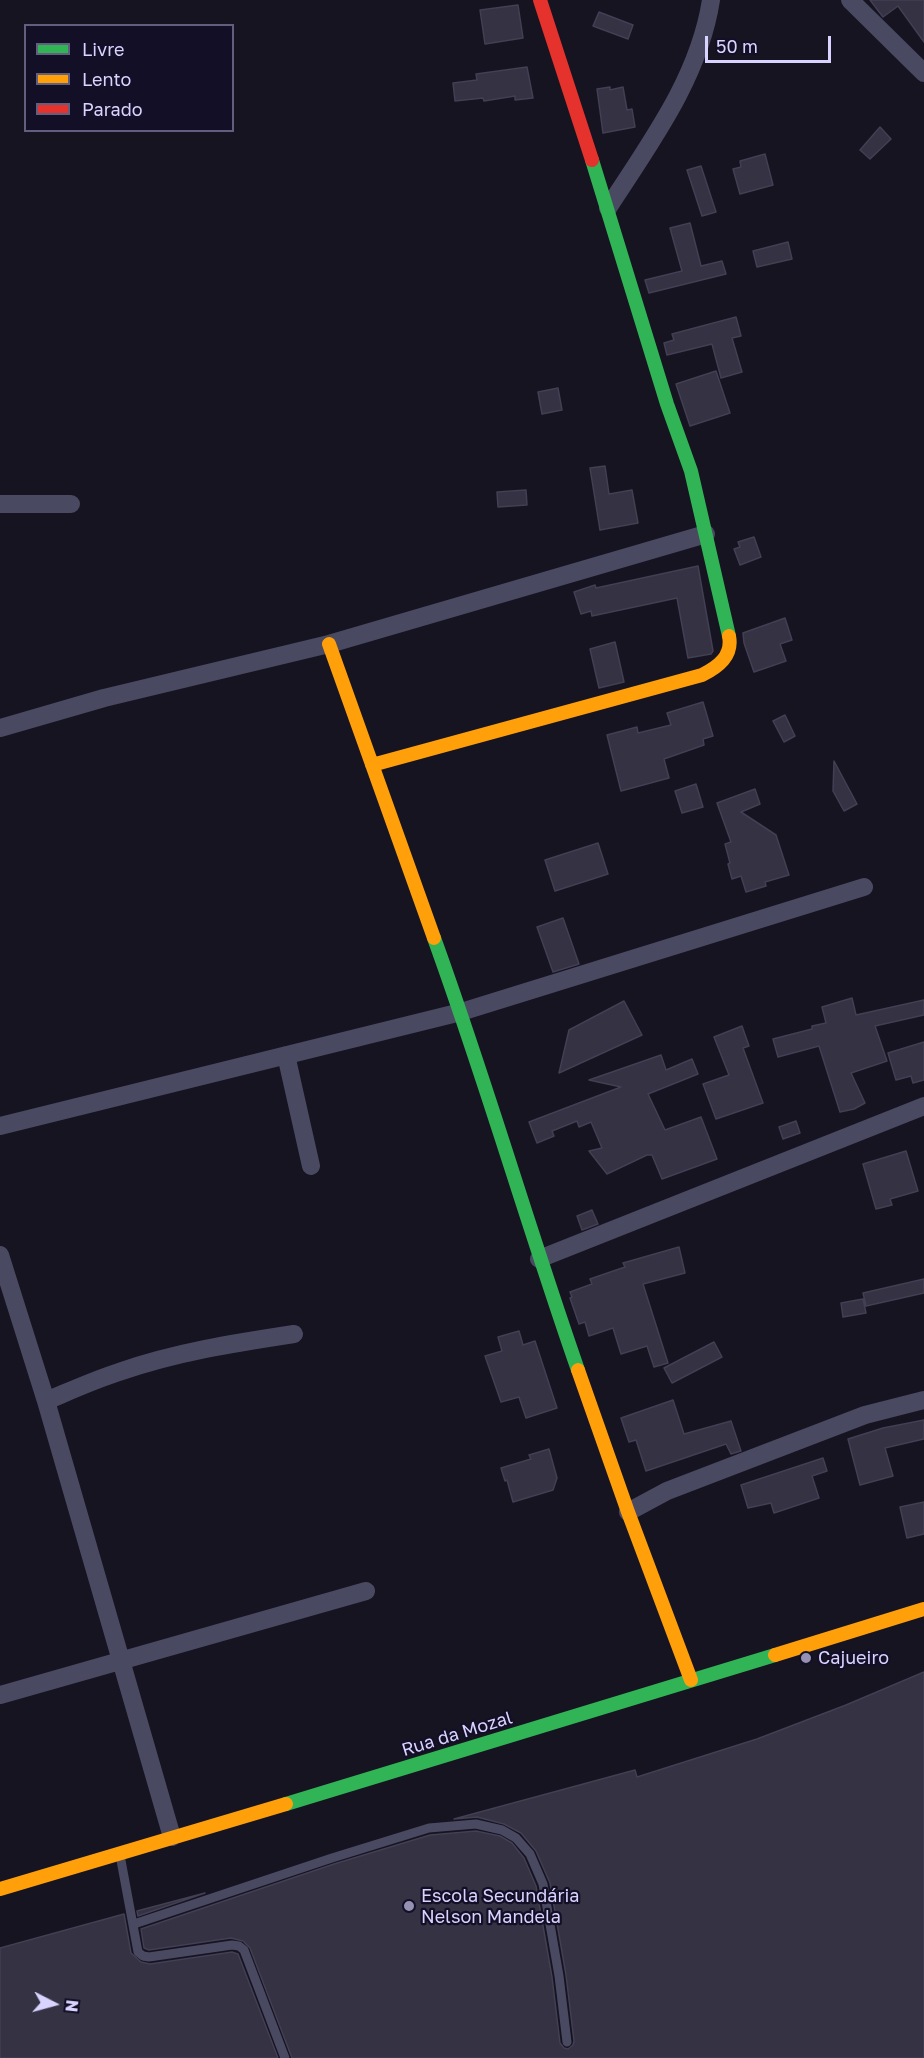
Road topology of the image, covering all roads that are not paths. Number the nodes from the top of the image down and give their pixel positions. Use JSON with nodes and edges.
{"nodes":[{"id":1,"x":540,"y":0,"type":"edge"},
{"id":2,"x":711,"y":0,"type":"edge"},
{"id":3,"x":850,"y":0,"type":"edge"},
{"id":4,"x":924,"y":73,"type":"edge"},
{"id":5,"x":608,"y":208,"type":"junction"},
{"id":6,"x":0,"y":504,"type":"edge"},
{"id":7,"x":71,"y":504,"type":"dead end"},
{"id":8,"x":706,"y":534,"type":"junction"},
{"id":9,"x":329,"y":644,"type":"junction"},
{"id":10,"x":0,"y":728,"type":"edge"},
{"id":11,"x":372,"y":765,"type":"junction"},
{"id":12,"x":864,"y":887,"type":"dead end"},
{"id":13,"x":461,"y":1012,"type":"junction"},
{"id":14,"x":286,"y":1055,"type":"junction"},
{"id":15,"x":924,"y":1106,"type":"edge"},
{"id":16,"x":0,"y":1125,"type":"edge"},
{"id":17,"x":311,"y":1166,"type":"dead end"},
{"id":18,"x":0,"y":1255,"type":"edge"},
{"id":19,"x":539,"y":1259,"type":"junction"},
{"id":20,"x":294,"y":1334,"type":"dead end"},
{"id":21,"x":924,"y":1400,"type":"edge"},
{"id":22,"x":46,"y":1401,"type":"junction"},
{"id":23,"x":628,"y":1512,"type":"junction"},
{"id":24,"x":366,"y":1591,"type":"dead end"},
{"id":25,"x":924,"y":1609,"type":"edge"},
{"id":26,"x":122,"y":1660,"type":"junction"},
{"id":27,"x":691,"y":1680,"type":"junction"},
{"id":28,"x":0,"y":1695,"type":"edge"},
{"id":29,"x":172,"y":1837,"type":"junction"},
{"id":30,"x":120,"y":1853,"type":"junction"},
{"id":31,"x":0,"y":1888,"type":"edge"},
{"id":32,"x":134,"y":1924,"type":"junction"},
{"id":33,"x":567,"y":2042,"type":"dead end"},
{"id":34,"x":285,"y":2058,"type":"edge"}],
"edges":[{"from":1,"to":5,"type":"street"},
{"from":2,"to":5,"type":"street"},
{"from":3,"to":4,"type":"street"},
{"from":5,"to":8,"type":"street"},
{"from":6,"to":7,"type":"street"},
{"from":8,"to":9,"type":"street"},
{"from":8,"to":11,"type":"street"},
{"from":9,"to":10,"type":"street"},
{"from":9,"to":11,"type":"street"},
{"from":11,"to":13,"type":"street"},
{"from":12,"to":13,"type":"street"},
{"from":13,"to":14,"type":"street"},
{"from":13,"to":19,"type":"street"},
{"from":14,"to":16,"type":"street"},
{"from":14,"to":17,"type":"street"},
{"from":15,"to":19,"type":"street"},
{"from":18,"to":22,"type":"street"},
{"from":19,"to":23,"type":"street"},
{"from":20,"to":22,"type":"street"},
{"from":21,"to":23,"type":"street"},
{"from":22,"to":26,"type":"street"},
{"from":23,"to":27,"type":"street"},
{"from":24,"to":26,"type":"street"},
{"from":25,"to":27,"type":"street","name":"Rua da Mozal"},
{"from":26,"to":28,"type":"street"},
{"from":26,"to":29,"type":"street"},
{"from":27,"to":29,"type":"street","name":"Rua da Mozal"},
{"from":29,"to":30,"type":"street","name":"Rua da Mozal"},
{"from":30,"to":31,"type":"street","name":"Rua da Mozal"},
{"from":30,"to":32,"type":"lane"},
{"from":32,"to":33,"type":"lane"},
{"from":32,"to":34,"type":"lane"}]}
